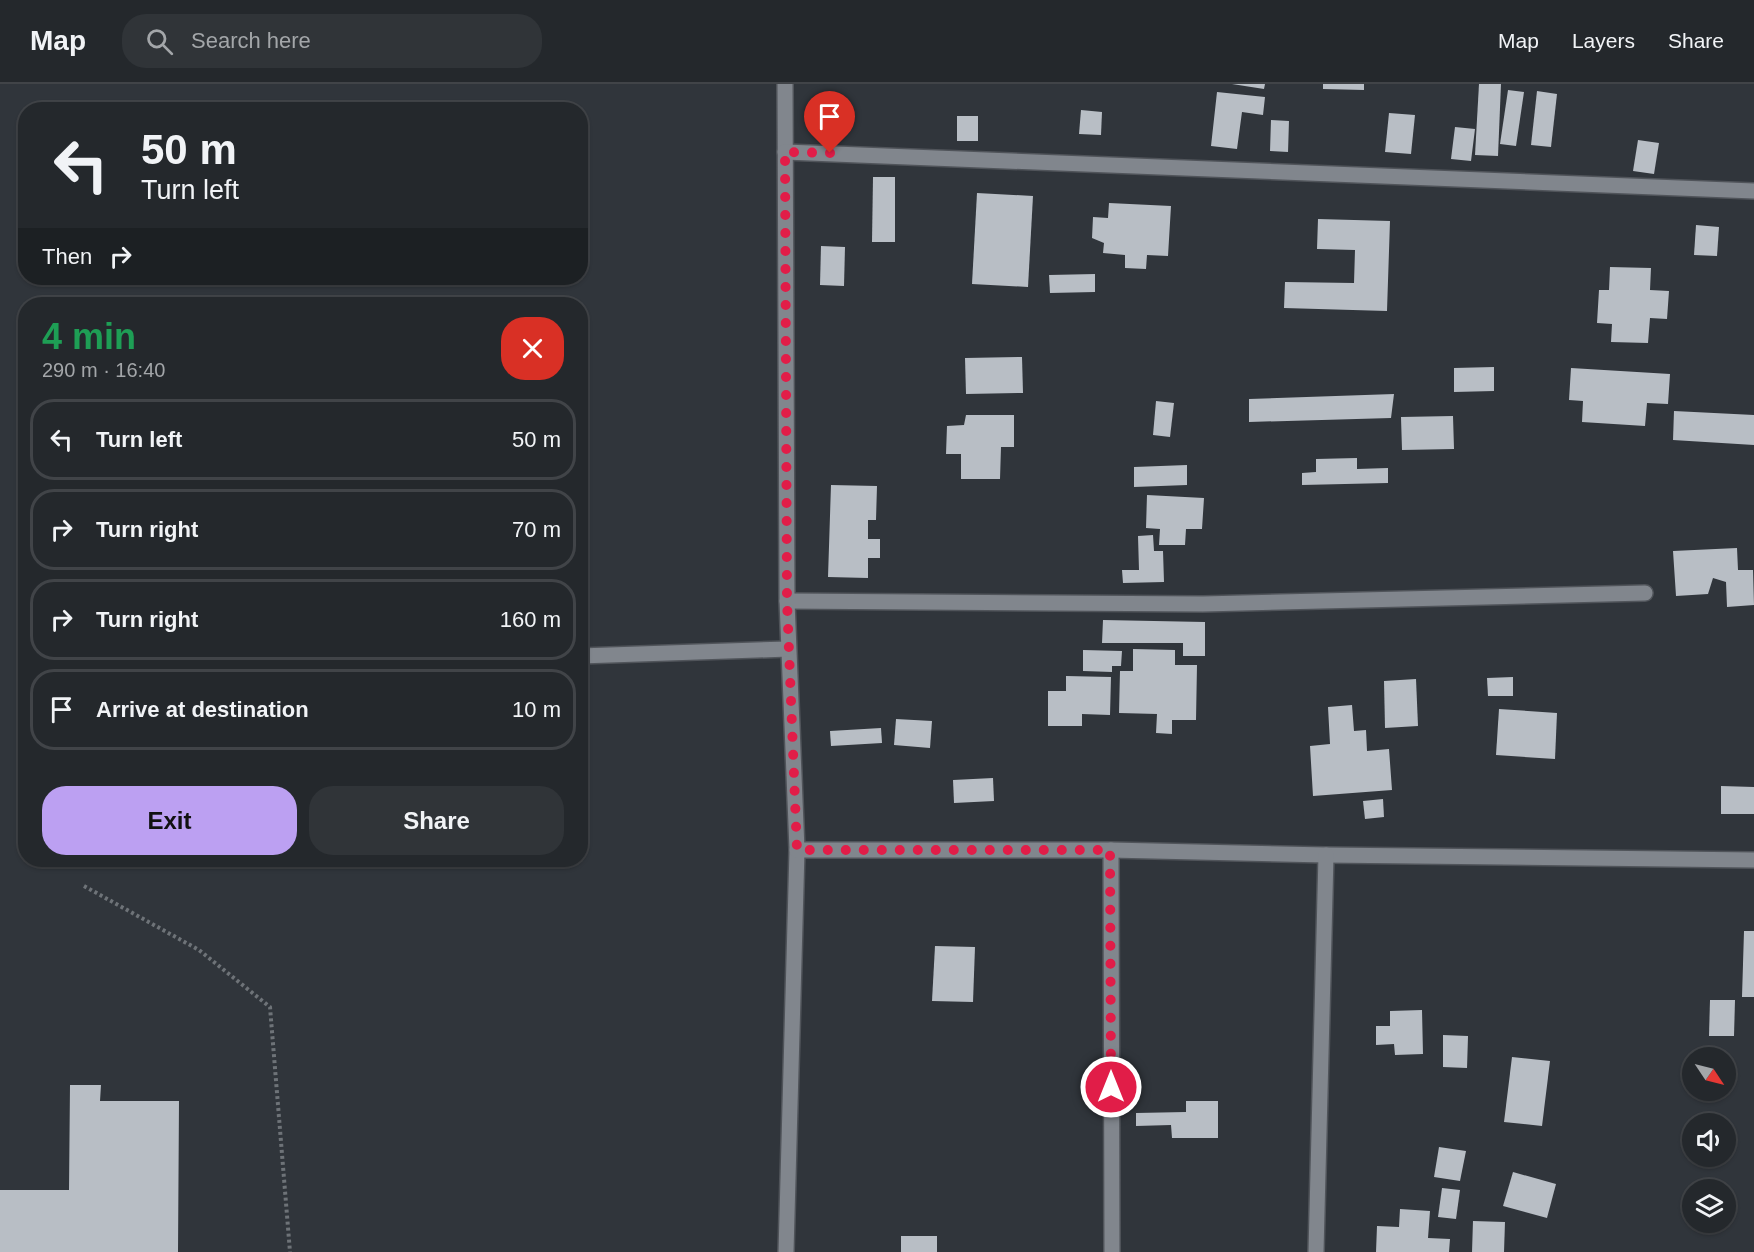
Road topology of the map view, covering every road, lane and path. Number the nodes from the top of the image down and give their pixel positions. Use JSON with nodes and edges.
{"nodes":[{"id":1,"x":785,"y":84,"type":"edge"},
{"id":2,"x":785,"y":152,"type":"junction"},
{"id":3,"x":1754,"y":192,"type":"edge"},
{"id":4,"x":1645,"y":593,"type":"dead end"},
{"id":5,"x":787,"y":601,"type":"junction"},
{"id":6,"x":788,"y":649,"type":"junction"},
{"id":7,"x":588,"y":656,"type":"edge"},
{"id":8,"x":797,"y":850,"type":"junction"},
{"id":9,"x":1110,"y":850,"type":"junction"},
{"id":10,"x":1326,"y":855,"type":"junction"},
{"id":11,"x":1754,"y":860,"type":"edge"},
{"id":12,"x":84,"y":886,"type":"dead end"},
{"id":13,"x":290,"y":1252,"type":"edge"},
{"id":14,"x":786,"y":1252,"type":"edge"},
{"id":15,"x":1112,"y":1252,"type":"edge"},
{"id":16,"x":1316,"y":1252,"type":"edge"}],
"edges":[{"from":1,"to":2,"type":"street"},
{"from":2,"to":3,"type":"street"},
{"from":2,"to":5,"type":"street"},
{"from":4,"to":5,"type":"street"},
{"from":5,"to":6,"type":"street"},
{"from":6,"to":7,"type":"street"},
{"from":6,"to":8,"type":"street"},
{"from":8,"to":9,"type":"street"},
{"from":8,"to":14,"type":"street"},
{"from":9,"to":10,"type":"street"},
{"from":9,"to":15,"type":"street"},
{"from":10,"to":11,"type":"street"},
{"from":10,"to":16,"type":"street"},
{"from":12,"to":13,"type":"path"}]}
